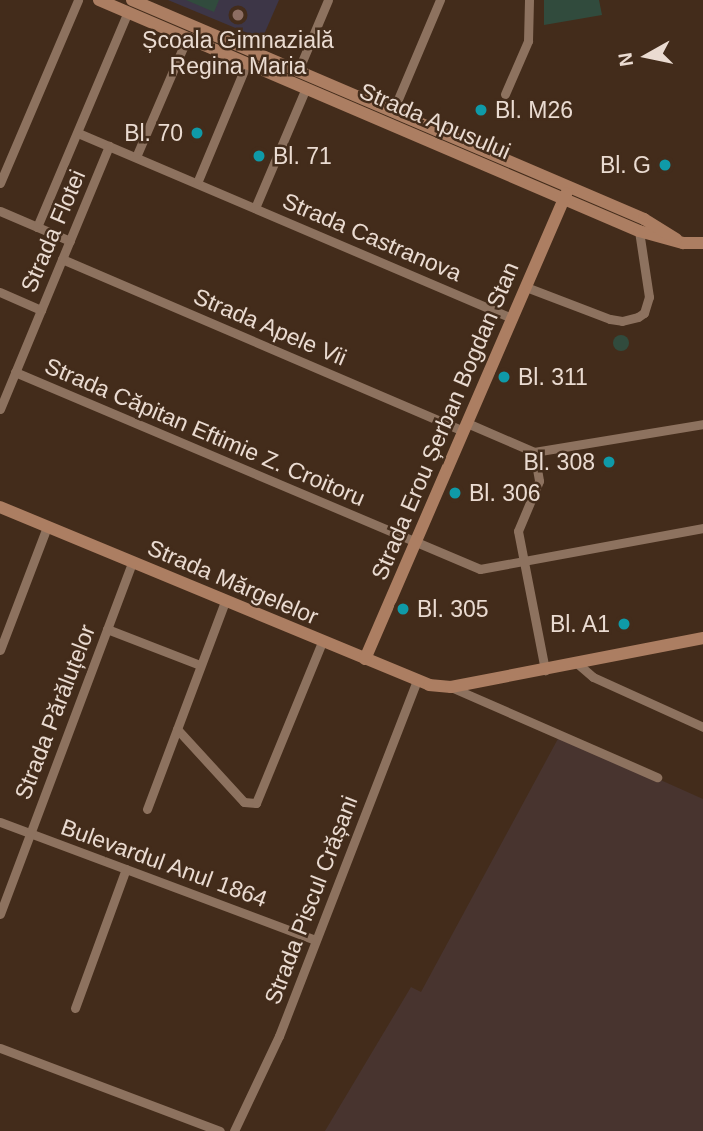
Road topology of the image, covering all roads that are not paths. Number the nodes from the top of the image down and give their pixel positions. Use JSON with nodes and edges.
{"nodes":[{"id":1,"x":78,"y":0,"type":"edge"},
{"id":2,"x":99,"y":0,"type":"edge"},
{"id":3,"x":328,"y":0,"type":"edge"},
{"id":4,"x":440,"y":0,"type":"edge"},
{"id":5,"x":530,"y":0,"type":"edge"},
{"id":6,"x":130,"y":6,"type":"edge"},
{"id":7,"x":187,"y":37,"type":"junction"},
{"id":8,"x":250,"y":58,"type":"junction"},
{"id":9,"x":305,"y":79,"type":"junction"},
{"id":10,"x":505,"y":94,"type":"dead end"},
{"id":11,"x":393,"y":111,"type":"junction"},
{"id":12,"x":78,"y":132,"type":"junction"},
{"id":13,"x":109,"y":146,"type":"junction"},
{"id":14,"x":136,"y":158,"type":"junction"},
{"id":15,"x":0,"y":183,"type":"edge"},
{"id":16,"x":197,"y":183,"type":"junction"},
{"id":17,"x":569,"y":186,"type":"junction"},
{"id":18,"x":564,"y":199,"type":"junction"},
{"id":19,"x":254,"y":208,"type":"junction"},
{"id":20,"x":0,"y":211,"type":"edge"},
{"id":21,"x":644,"y":219,"type":"junction"},
{"id":22,"x":37,"y":227,"type":"junction"},
{"id":23,"x":639,"y":232,"type":"junction"},
{"id":24,"x":70,"y":241,"type":"junction"},
{"id":25,"x":679,"y":242,"type":"junction"},
{"id":26,"x":703,"y":243,"type":"edge"},
{"id":27,"x":62,"y":259,"type":"junction"},
{"id":28,"x":526,"y":287,"type":"junction"},
{"id":29,"x":0,"y":292,"type":"edge"},
{"id":30,"x":41,"y":310,"type":"junction"},
{"id":31,"x":512,"y":318,"type":"junction"},
{"id":32,"x":15,"y":372,"type":"junction"},
{"id":33,"x":0,"y":409,"type":"edge"},
{"id":34,"x":703,"y":424,"type":"edge"},
{"id":35,"x":465,"y":427,"type":"junction"},
{"id":36,"x":534,"y":452,"type":"junction"},
{"id":37,"x":0,"y":507,"type":"edge"},
{"id":38,"x":47,"y":527,"type":"junction"},
{"id":39,"x":703,"y":528,"type":"edge"},
{"id":40,"x":415,"y":543,"type":"junction"},
{"id":41,"x":524,"y":562,"type":"junction"},
{"id":42,"x":132,"y":563,"type":"junction"},
{"id":43,"x":225,"y":601,"type":"junction"},
{"id":44,"x":107,"y":629,"type":"junction"},
{"id":45,"x":703,"y":638,"type":"edge"},
{"id":46,"x":322,"y":642,"type":"junction"},
{"id":47,"x":0,"y":650,"type":"edge"},
{"id":48,"x":365,"y":659,"type":"junction"},
{"id":49,"x":578,"y":664,"type":"junction"},
{"id":50,"x":200,"y":666,"type":"junction"},
{"id":51,"x":545,"y":670,"type":"junction"},
{"id":52,"x":417,"y":681,"type":"junction"},
{"id":53,"x":452,"y":687,"type":"junction"},
{"id":54,"x":703,"y":727,"type":"edge"},
{"id":55,"x":177,"y":729,"type":"junction"},
{"id":56,"x":657,"y":777,"type":"dead end"},
{"id":57,"x":148,"y":809,"type":"dead end"},
{"id":58,"x":0,"y":822,"type":"edge"},
{"id":59,"x":30,"y":834,"type":"junction"},
{"id":60,"x":126,"y":869,"type":"junction"},
{"id":61,"x":0,"y":914,"type":"edge"},
{"id":62,"x":315,"y":940,"type":"junction"},
{"id":63,"x":75,"y":1008,"type":"dead end"},
{"id":64,"x":0,"y":1048,"type":"edge"},
{"id":65,"x":220,"y":1131,"type":"edge"},
{"id":66,"x":234,"y":1131,"type":"edge"}],
"edges":[{"from":1,"to":15,"type":"street"},
{"from":2,"to":6,"type":"main road","name":"Strada Apusului"},
{"from":3,"to":9,"type":"street","name":"Strada Castranova"},
{"from":4,"to":11,"type":"street"},
{"from":5,"to":10,"type":"street"},
{"from":6,"to":7,"type":"main road","name":"Strada Apusului"},
{"from":6,"to":8,"type":"main road","name":"Strada Apusului"},
{"from":6,"to":12,"type":"street"},
{"from":7,"to":8,"type":"main road","name":"Strada Apusului"},
{"from":7,"to":14,"type":"street"},
{"from":8,"to":9,"type":"main road","name":"Strada Apusului"},
{"from":8,"to":9,"type":"main road","name":"Strada Apusului"},
{"from":8,"to":16,"type":"street"},
{"from":9,"to":11,"type":"main road","name":"Strada Apusului"},
{"from":9,"to":18,"type":"main road","name":"Strada Apusului"},
{"from":9,"to":19,"type":"street","name":"Strada Castranova"},
{"from":11,"to":17,"type":"main road","name":"Strada Apusului"},
{"from":12,"to":13,"type":"street","name":"Strada Castranova"},
{"from":12,"to":22,"type":"street"},
{"from":13,"to":14,"type":"street","name":"Strada Castranova"},
{"from":13,"to":24,"type":"street","name":"Strada Flotei"},
{"from":14,"to":16,"type":"street","name":"Strada Castranova"},
{"from":16,"to":19,"type":"street","name":"Strada Castranova"},
{"from":17,"to":18,"type":"main road","name":"Strada Erou Șerban Bogdan Stan"},
{"from":17,"to":21,"type":"main road","name":"Strada Apusului"},
{"from":18,"to":23,"type":"main road","name":"Strada Apusului"},
{"from":18,"to":28,"type":"main road","name":"Strada Erou Șerban Bogdan Stan"},
{"from":19,"to":31,"type":"street","name":"Strada Castranova"},
{"from":20,"to":22,"type":"street"},
{"from":21,"to":23,"type":"main road"},
{"from":21,"to":25,"type":"main road","name":"Strada Apusului"},
{"from":22,"to":24,"type":"street"},
{"from":23,"to":25,"type":"main road","name":"Strada Apusului"},
{"from":23,"to":28,"type":"street"},
{"from":24,"to":27,"type":"street","name":"Strada Flotei"},
{"from":25,"to":26,"type":"main road","name":"Strada Apusului"},
{"from":27,"to":30,"type":"street","name":"Strada Flotei"},
{"from":27,"to":35,"type":"street","name":"Strada Apele Vii"},
{"from":28,"to":31,"type":"main road","name":"Strada Erou Șerban Bogdan Stan"},
{"from":29,"to":30,"type":"street"},
{"from":30,"to":32,"type":"street","name":"Strada Flotei"},
{"from":31,"to":35,"type":"main road","name":"Strada Erou Șerban Bogdan Stan"},
{"from":32,"to":33,"type":"street","name":"Strada Flotei"},
{"from":32,"to":40,"type":"street","name":"Strada Căpitan Eftimie Z. Croitoru"},
{"from":34,"to":36,"type":"street"},
{"from":35,"to":36,"type":"street","name":"Strada Apele Vii"},
{"from":35,"to":40,"type":"main road","name":"Strada Erou Șerban Bogdan Stan"},
{"from":36,"to":41,"type":"street"},
{"from":37,"to":38,"type":"main road","name":"Strada Mărgelelor"},
{"from":38,"to":42,"type":"main road","name":"Strada Mărgelelor"},
{"from":38,"to":47,"type":"street"},
{"from":39,"to":41,"type":"street","name":"Strada Căpitan Eftimie Z. Croitoru"},
{"from":40,"to":41,"type":"street","name":"Strada Căpitan Eftimie Z. Croitoru"},
{"from":40,"to":48,"type":"main road","name":"Strada Erou Șerban Bogdan Stan"},
{"from":41,"to":51,"type":"street"},
{"from":42,"to":43,"type":"main road","name":"Strada Mărgelelor"},
{"from":42,"to":44,"type":"street","name":"Strada Părăluțelor"},
{"from":43,"to":46,"type":"main road","name":"Strada Mărgelelor"},
{"from":43,"to":50,"type":"street"},
{"from":44,"to":50,"type":"street"},
{"from":44,"to":59,"type":"street","name":"Strada Părăluțelor"},
{"from":45,"to":49,"type":"main road","name":"Strada Mărgelelor"},
{"from":46,"to":48,"type":"main road","name":"Strada Mărgelelor"},
{"from":46,"to":55,"type":"street"},
{"from":48,"to":52,"type":"main road","name":"Strada Mărgelelor"},
{"from":49,"to":51,"type":"main road","name":"Strada Mărgelelor"},
{"from":49,"to":54,"type":"street"},
{"from":50,"to":55,"type":"street"},
{"from":51,"to":53,"type":"main road","name":"Strada Mărgelelor"},
{"from":52,"to":53,"type":"main road","name":"Strada Mărgelelor"},
{"from":52,"to":62,"type":"street","name":"Strada Piscul Crășani"},
{"from":53,"to":56,"type":"street","name":"Strada Mărgelelor"},
{"from":55,"to":57,"type":"street"},
{"from":58,"to":59,"type":"street","name":"Bulevardul Anul 1864"},
{"from":59,"to":60,"type":"street","name":"Bulevardul Anul 1864"},
{"from":59,"to":61,"type":"street","name":"Strada Părăluțelor"},
{"from":60,"to":62,"type":"street","name":"Bulevardul Anul 1864"},
{"from":60,"to":63,"type":"street"},
{"from":62,"to":66,"type":"street","name":"Strada Piscul Crășani"},
{"from":64,"to":65,"type":"street"}]}
